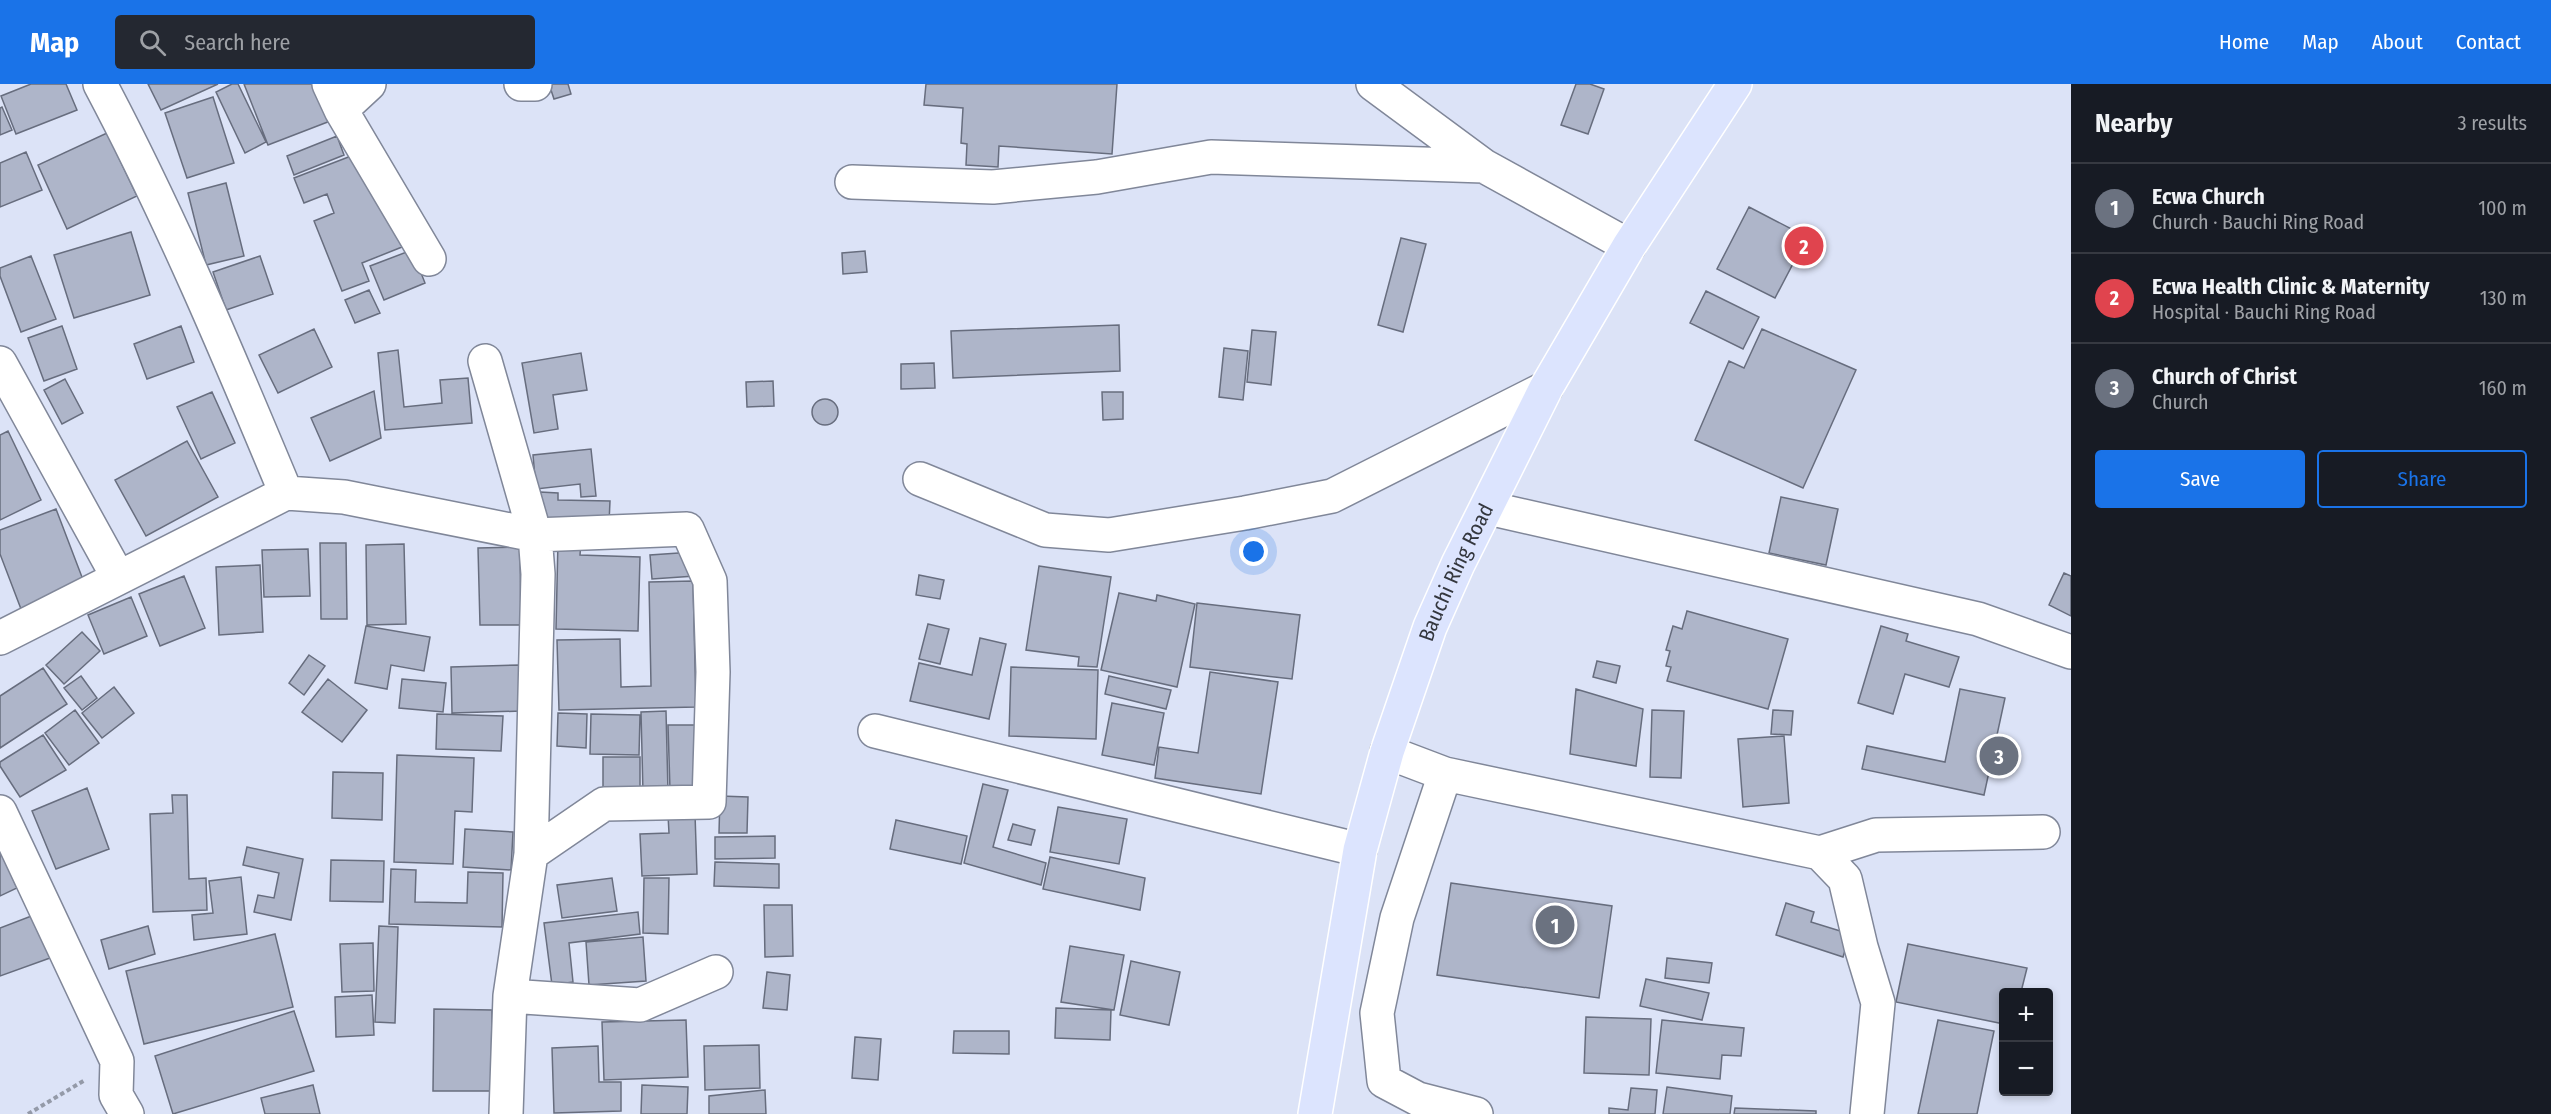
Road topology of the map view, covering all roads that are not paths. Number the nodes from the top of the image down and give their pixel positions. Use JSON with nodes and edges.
{"nodes":[{"id":1,"x":100,"y":84,"type":"edge"},
{"id":2,"x":369,"y":84,"type":"edge"},
{"id":3,"x":521,"y":84,"type":"edge"},
{"id":4,"x":535,"y":84,"type":"edge"},
{"id":5,"x":1373,"y":84,"type":"edge"},
{"id":6,"x":1735,"y":84,"type":"edge"},
{"id":7,"x":335,"y":97,"type":"edge"},
{"id":8,"x":1484,"y":166,"type":"junction"},
{"id":9,"x":852,"y":182,"type":"dead end"},
{"id":10,"x":1629,"y":246,"type":"junction"},
{"id":11,"x":429,"y":259,"type":"dead end"},
{"id":12,"x":485,"y":361,"type":"dead end"},
{"id":13,"x":0,"y":363,"type":"edge"},
{"id":14,"x":1546,"y":388,"type":"junction"},
{"id":15,"x":920,"y":479,"type":"dead end"},
{"id":16,"x":286,"y":492,"type":"junction"},
{"id":17,"x":1488,"y":508,"type":"junction"},
{"id":18,"x":535,"y":535,"type":"junction"},
{"id":19,"x":118,"y":577,"type":"junction"},
{"id":20,"x":0,"y":638,"type":"edge"},
{"id":21,"x":2071,"y":652,"type":"edge"},
{"id":22,"x":875,"y":731,"type":"dead end"},
{"id":23,"x":1387,"y":752,"type":"junction"},
{"id":24,"x":1445,"y":774,"type":"junction"},
{"id":25,"x":0,"y":812,"type":"edge"},
{"id":26,"x":2043,"y":832,"type":"dead end"},
{"id":27,"x":1360,"y":850,"type":"junction"},
{"id":28,"x":1820,"y":853,"type":"junction"},
{"id":29,"x":531,"y":854,"type":"junction"},
{"id":30,"x":716,"y":972,"type":"dead end"},
{"id":31,"x":510,"y":996,"type":"junction"},
{"id":32,"x":127,"y":1114,"type":"edge"},
{"id":33,"x":506,"y":1114,"type":"edge"},
{"id":34,"x":1315,"y":1114,"type":"edge"},
{"id":35,"x":1476,"y":1114,"type":"edge"},
{"id":36,"x":1867,"y":1114,"type":"edge"}],
"edges":[{"from":1,"to":16,"type":"street"},
{"from":2,"to":7,"type":"street"},
{"from":3,"to":4,"type":"street"},
{"from":5,"to":8,"type":"street"},
{"from":6,"to":10,"type":"main road","name":"Bauchi Ring Road"},
{"from":7,"to":11,"type":"street"},
{"from":8,"to":9,"type":"street"},
{"from":8,"to":10,"type":"street"},
{"from":10,"to":14,"type":"main road","name":"Bauchi Ring Road"},
{"from":12,"to":18,"type":"street"},
{"from":13,"to":19,"type":"street"},
{"from":14,"to":15,"type":"street"},
{"from":14,"to":17,"type":"main road","name":"Bauchi Ring Road"},
{"from":16,"to":18,"type":"street"},
{"from":16,"to":19,"type":"street"},
{"from":17,"to":21,"type":"street"},
{"from":17,"to":23,"type":"main road","name":"Bauchi Ring Road"},
{"from":18,"to":29,"type":"street"},
{"from":18,"to":29,"type":"street"},
{"from":19,"to":20,"type":"street"},
{"from":22,"to":27,"type":"street"},
{"from":23,"to":24,"type":"street"},
{"from":23,"to":27,"type":"main road","name":"Bauchi Ring Road"},
{"from":24,"to":28,"type":"street"},
{"from":24,"to":35,"type":"street"},
{"from":25,"to":32,"type":"street"},
{"from":26,"to":28,"type":"street"},
{"from":27,"to":34,"type":"main road","name":"Bauchi Ring Road"},
{"from":28,"to":36,"type":"street"},
{"from":29,"to":31,"type":"street"},
{"from":30,"to":31,"type":"street"},
{"from":31,"to":33,"type":"street"}]}
